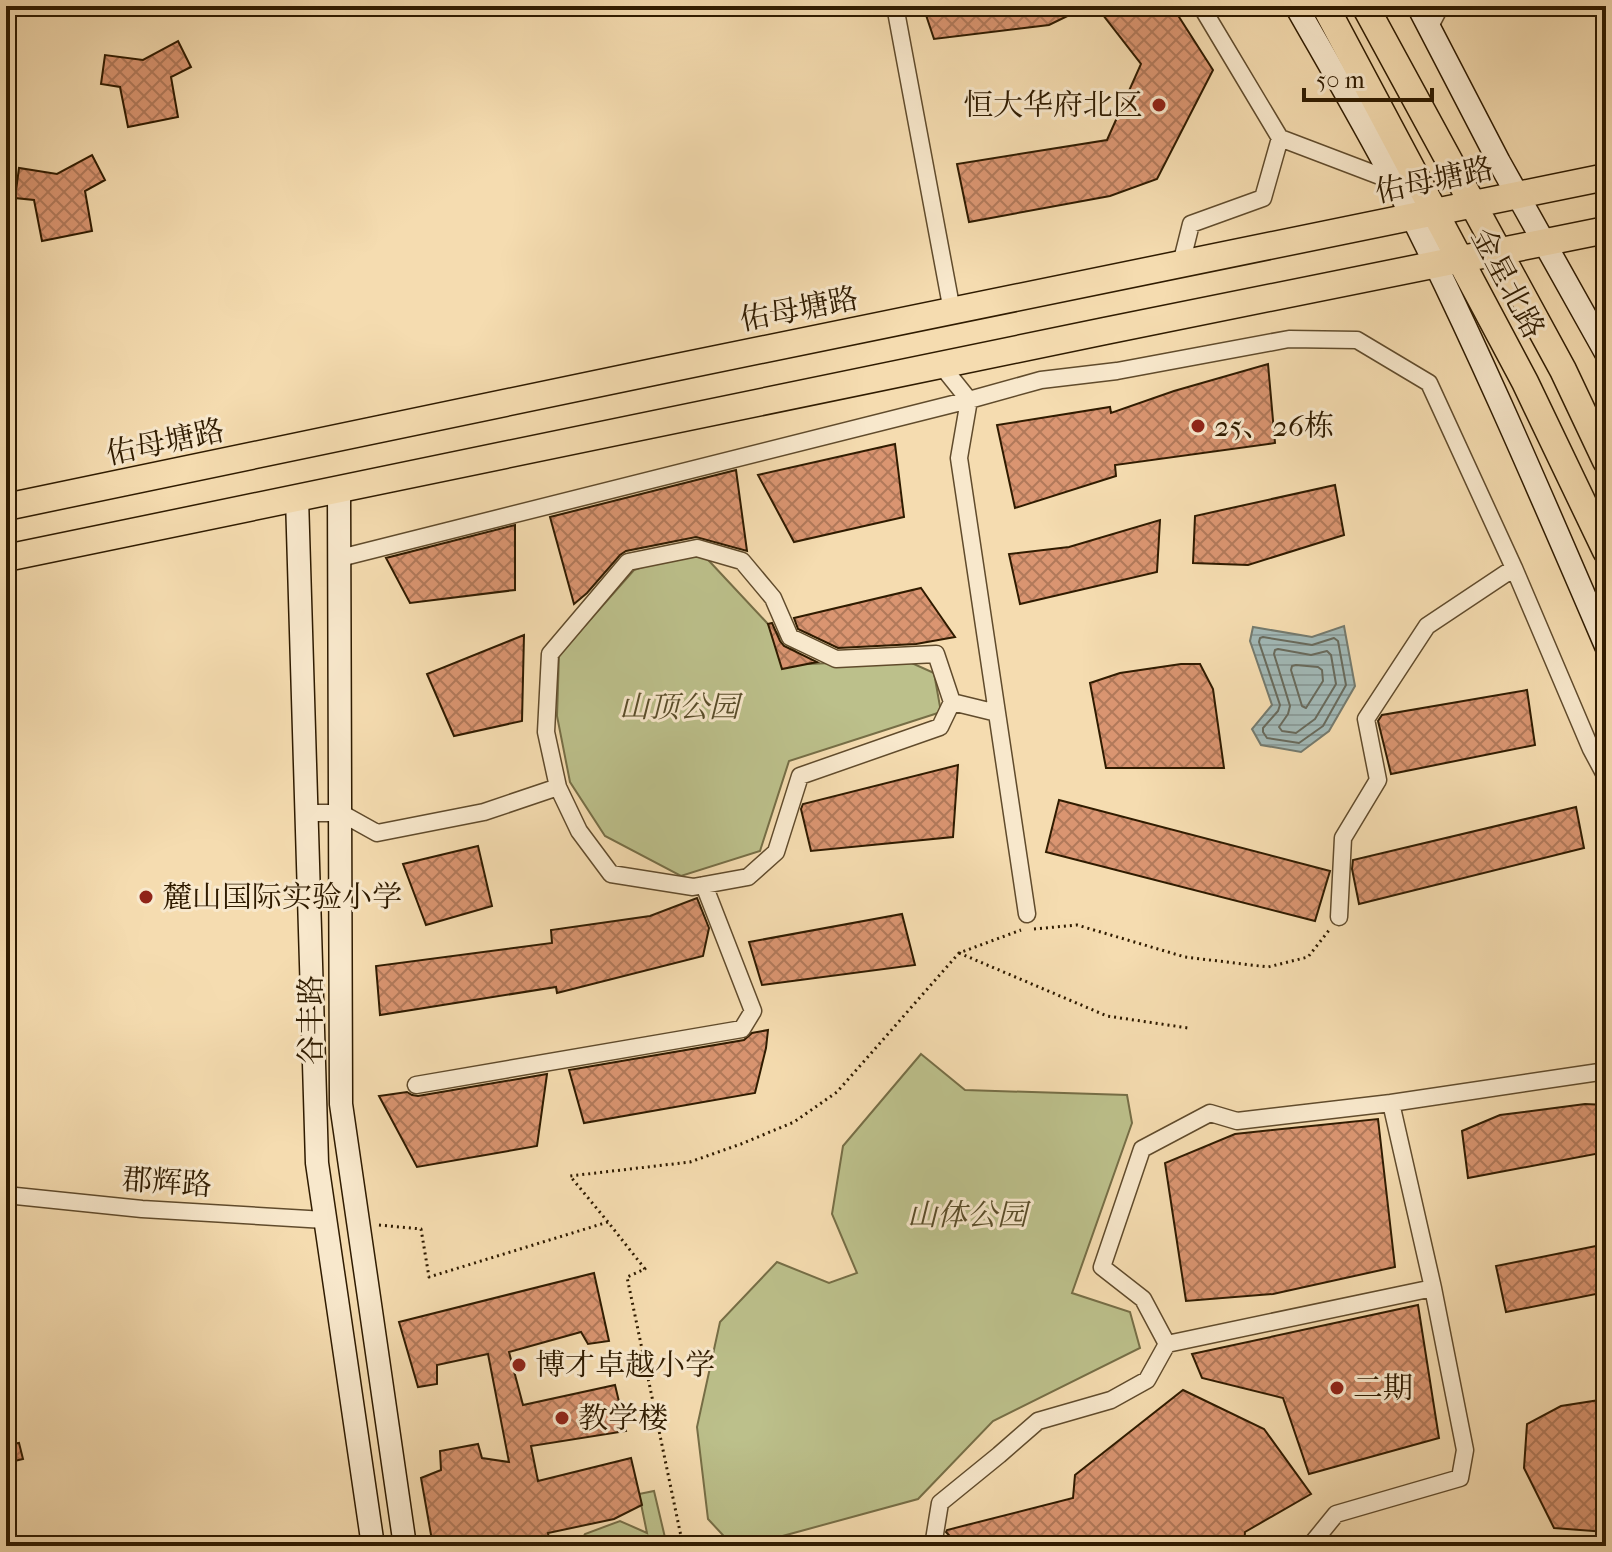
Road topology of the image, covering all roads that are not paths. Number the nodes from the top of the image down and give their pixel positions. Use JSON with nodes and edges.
{"nodes":[{"id":1,"x":895,"y":6,"type":"edge"},
{"id":2,"x":1201,"y":6,"type":"edge"},
{"id":3,"x":1296,"y":6,"type":"edge"},
{"id":4,"x":1325,"y":6,"type":"edge"},
{"id":5,"x":1365,"y":6,"type":"edge"},
{"id":6,"x":1418,"y":6,"type":"edge"},
{"id":7,"x":1443,"y":6,"type":"edge"},
{"id":8,"x":1430,"y":26,"type":"junction"},
{"id":9,"x":1280,"y":138,"type":"junction"},
{"id":10,"x":1606,"y":177,"type":"edge"},
{"id":11,"x":1393,"y":181,"type":"junction"},
{"id":12,"x":1518,"y":196,"type":"junction"},
{"id":13,"x":1473,"y":205,"type":"junction"},
{"id":14,"x":1423,"y":215,"type":"junction"},
{"id":15,"x":1606,"y":230,"type":"edge"},
{"id":16,"x":1545,"y":243,"type":"junction"},
{"id":17,"x":1499,"y":252,"type":"junction"},
{"id":18,"x":1447,"y":262,"type":"junction"},
{"id":19,"x":1181,"y":264,"type":"junction"},
{"id":20,"x":952,"y":311,"type":"junction"},
{"id":21,"x":1606,"y":353,"type":"edge"},
{"id":22,"x":941,"y":365,"type":"junction"},
{"id":23,"x":969,"y":400,"type":"junction"},
{"id":24,"x":1606,"y":461,"type":"edge"},
{"id":25,"x":339,"y":490,"type":"junction"},
{"id":26,"x":297,"y":498,"type":"junction"},
{"id":27,"x":6,"y":507,"type":"edge"},
{"id":28,"x":1606,"y":551,"type":"edge"},
{"id":29,"x":6,"y":558,"type":"edge"},
{"id":30,"x":340,"y":558,"type":"junction"},
{"id":31,"x":1514,"y":568,"type":"junction"},
{"id":32,"x":1606,"y":646,"type":"edge"},
{"id":33,"x":952,"y":702,"type":"junction"},
{"id":34,"x":997,"y":713,"type":"junction"},
{"id":35,"x":1606,"y":777,"type":"edge"},
{"id":36,"x":558,"y":787,"type":"junction"},
{"id":37,"x":307,"y":813,"type":"junction"},
{"id":38,"x":341,"y":813,"type":"junction"},
{"id":39,"x":704,"y":885,"type":"junction"},
{"id":40,"x":1339,"y":917,"type":"road end"},
{"id":41,"x":1024,"y":922,"type":"road end"},
{"id":42,"x":1606,"y":1071,"type":"edge"},
{"id":43,"x":416,"y":1085,"type":"dead end"},
{"id":44,"x":1391,"y":1103,"type":"junction"},
{"id":45,"x":6,"y":1195,"type":"edge"},
{"id":46,"x":325,"y":1220,"type":"junction"},
{"id":47,"x":1433,"y":1288,"type":"junction"},
{"id":48,"x":1167,"y":1344,"type":"junction"},
{"id":49,"x":1606,"y":1545,"type":"edge"},
{"id":50,"x":373,"y":1546,"type":"edge"},
{"id":51,"x":405,"y":1546,"type":"edge"},
{"id":52,"x":933,"y":1546,"type":"edge"},
{"id":53,"x":1310,"y":1546,"type":"edge"},
{"id":54,"x":1600,"y":1546,"type":"edge"}],
"edges":[{"from":1,"to":20,"type":"street"},
{"from":2,"to":9,"type":"street"},
{"from":3,"to":11,"type":"street"},
{"from":4,"to":14,"type":"main road","name":"金星北路"},
{"from":5,"to":13,"type":"main road","name":"金星北路"},
{"from":6,"to":8,"type":"street"},
{"from":7,"to":8,"type":"street"},
{"from":8,"to":12,"type":"street"},
{"from":9,"to":11,"type":"street"},
{"from":9,"to":19,"type":"street"},
{"from":10,"to":12,"type":"main road","name":"佑母塘路"},
{"from":11,"to":14,"type":"street"},
{"from":12,"to":13,"type":"main road","name":"佑母塘路"},
{"from":12,"to":16,"type":"street"},
{"from":13,"to":14,"type":"main road","name":"佑母塘路"},
{"from":13,"to":17,"type":"main road","name":"金星北路"},
{"from":14,"to":18,"type":"main road","name":"金星北路"},
{"from":14,"to":19,"type":"main road","name":"佑母塘路"},
{"from":15,"to":16,"type":"main road"},
{"from":16,"to":17,"type":"main road"},
{"from":16,"to":21,"type":"street"},
{"from":17,"to":18,"type":"main road"},
{"from":17,"to":24,"type":"main road","name":"金星北路"},
{"from":18,"to":22,"type":"main road"},
{"from":18,"to":28,"type":"main road","name":"金星北路"},
{"from":18,"to":32,"type":"street"},
{"from":19,"to":20,"type":"main road","name":"佑母塘路"},
{"from":20,"to":27,"type":"main road","name":"佑母塘路"},
{"from":22,"to":23,"type":"street"},
{"from":22,"to":25,"type":"main road"},
{"from":23,"to":30,"type":"street"},
{"from":23,"to":31,"type":"street"},
{"from":23,"to":34,"type":"street"},
{"from":25,"to":26,"type":"main road"},
{"from":25,"to":30,"type":"street","name":"谷丰路"},
{"from":26,"to":29,"type":"main road"},
{"from":26,"to":37,"type":"street","name":"谷丰路"},
{"from":30,"to":38,"type":"street","name":"谷丰路"},
{"from":31,"to":35,"type":"street"},
{"from":31,"to":40,"type":"street"},
{"from":33,"to":34,"type":"street"},
{"from":33,"to":36,"type":"street"},
{"from":33,"to":39,"type":"street"},
{"from":34,"to":41,"type":"street"},
{"from":36,"to":38,"type":"street"},
{"from":36,"to":39,"type":"street"},
{"from":37,"to":38,"type":"street"},
{"from":37,"to":46,"type":"street","name":"谷丰路"},
{"from":38,"to":51,"type":"street","name":"谷丰路"},
{"from":39,"to":43,"type":"street"},
{"from":42,"to":44,"type":"street"},
{"from":44,"to":47,"type":"street"},
{"from":44,"to":48,"type":"street"},
{"from":45,"to":46,"type":"street","name":"郡辉路"},
{"from":46,"to":50,"type":"street","name":"谷丰路"},
{"from":47,"to":48,"type":"street"},
{"from":47,"to":53,"type":"street"},
{"from":48,"to":52,"type":"street"},
{"from":49,"to":54,"type":"street"}]}
